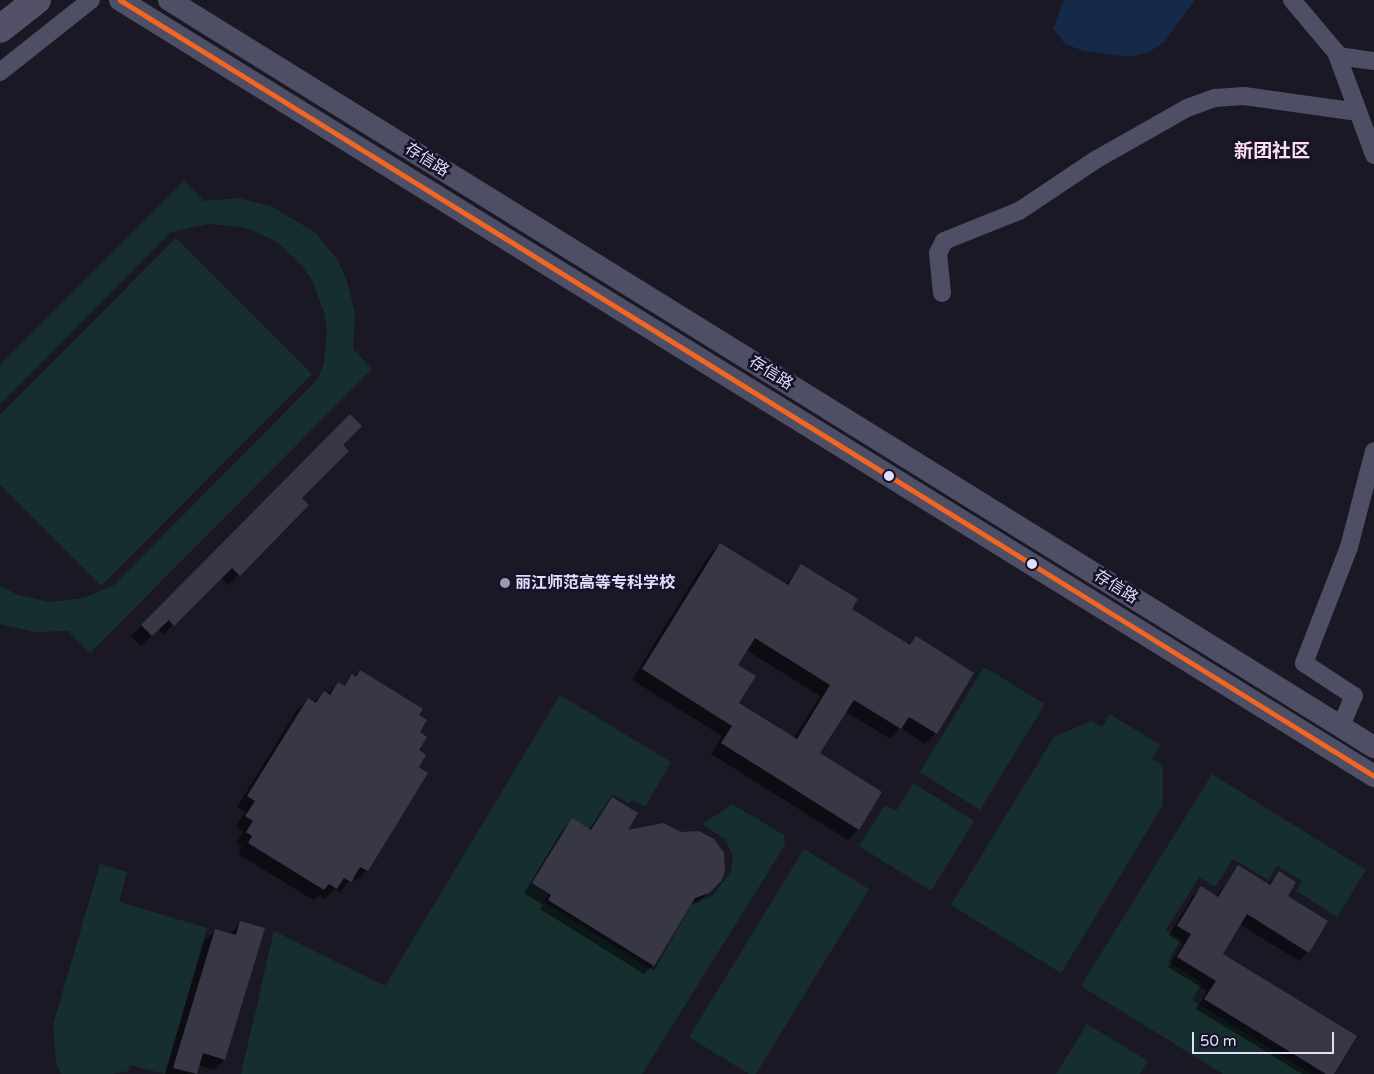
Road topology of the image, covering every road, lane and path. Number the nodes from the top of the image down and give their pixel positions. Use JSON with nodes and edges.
{"nodes":[{"id":1,"x":37,"y":0,"type":"edge"},
{"id":2,"x":90,"y":0,"type":"edge"},
{"id":3,"x":120,"y":0,"type":"edge"},
{"id":4,"x":169,"y":0,"type":"edge"},
{"id":5,"x":1292,"y":0,"type":"edge"},
{"id":6,"x":0,"y":29,"type":"edge"},
{"id":7,"x":1338,"y":56,"type":"junction"},
{"id":8,"x":1374,"y":61,"type":"edge"},
{"id":9,"x":0,"y":72,"type":"edge"},
{"id":10,"x":1358,"y":112,"type":"junction"},
{"id":11,"x":1374,"y":155,"type":"edge"},
{"id":12,"x":942,"y":292,"type":"dead end"},
{"id":13,"x":1374,"y":451,"type":"edge"},
{"id":14,"x":1341,"y":726,"type":"junction"},
{"id":15,"x":1374,"y":747,"type":"edge"},
{"id":16,"x":1374,"y":776,"type":"edge"}],
"edges":[{"from":1,"to":6,"type":"main road"},
{"from":2,"to":9,"type":"street"},
{"from":3,"to":16,"type":"street","name":"存信路"},
{"from":4,"to":14,"type":"street","name":"存信路"},
{"from":5,"to":7,"type":"street"},
{"from":7,"to":8,"type":"street"},
{"from":7,"to":10,"type":"street"},
{"from":10,"to":11,"type":"street"},
{"from":10,"to":12,"type":"street"},
{"from":13,"to":14,"type":"street"},
{"from":14,"to":15,"type":"street","name":"存信路"}]}
